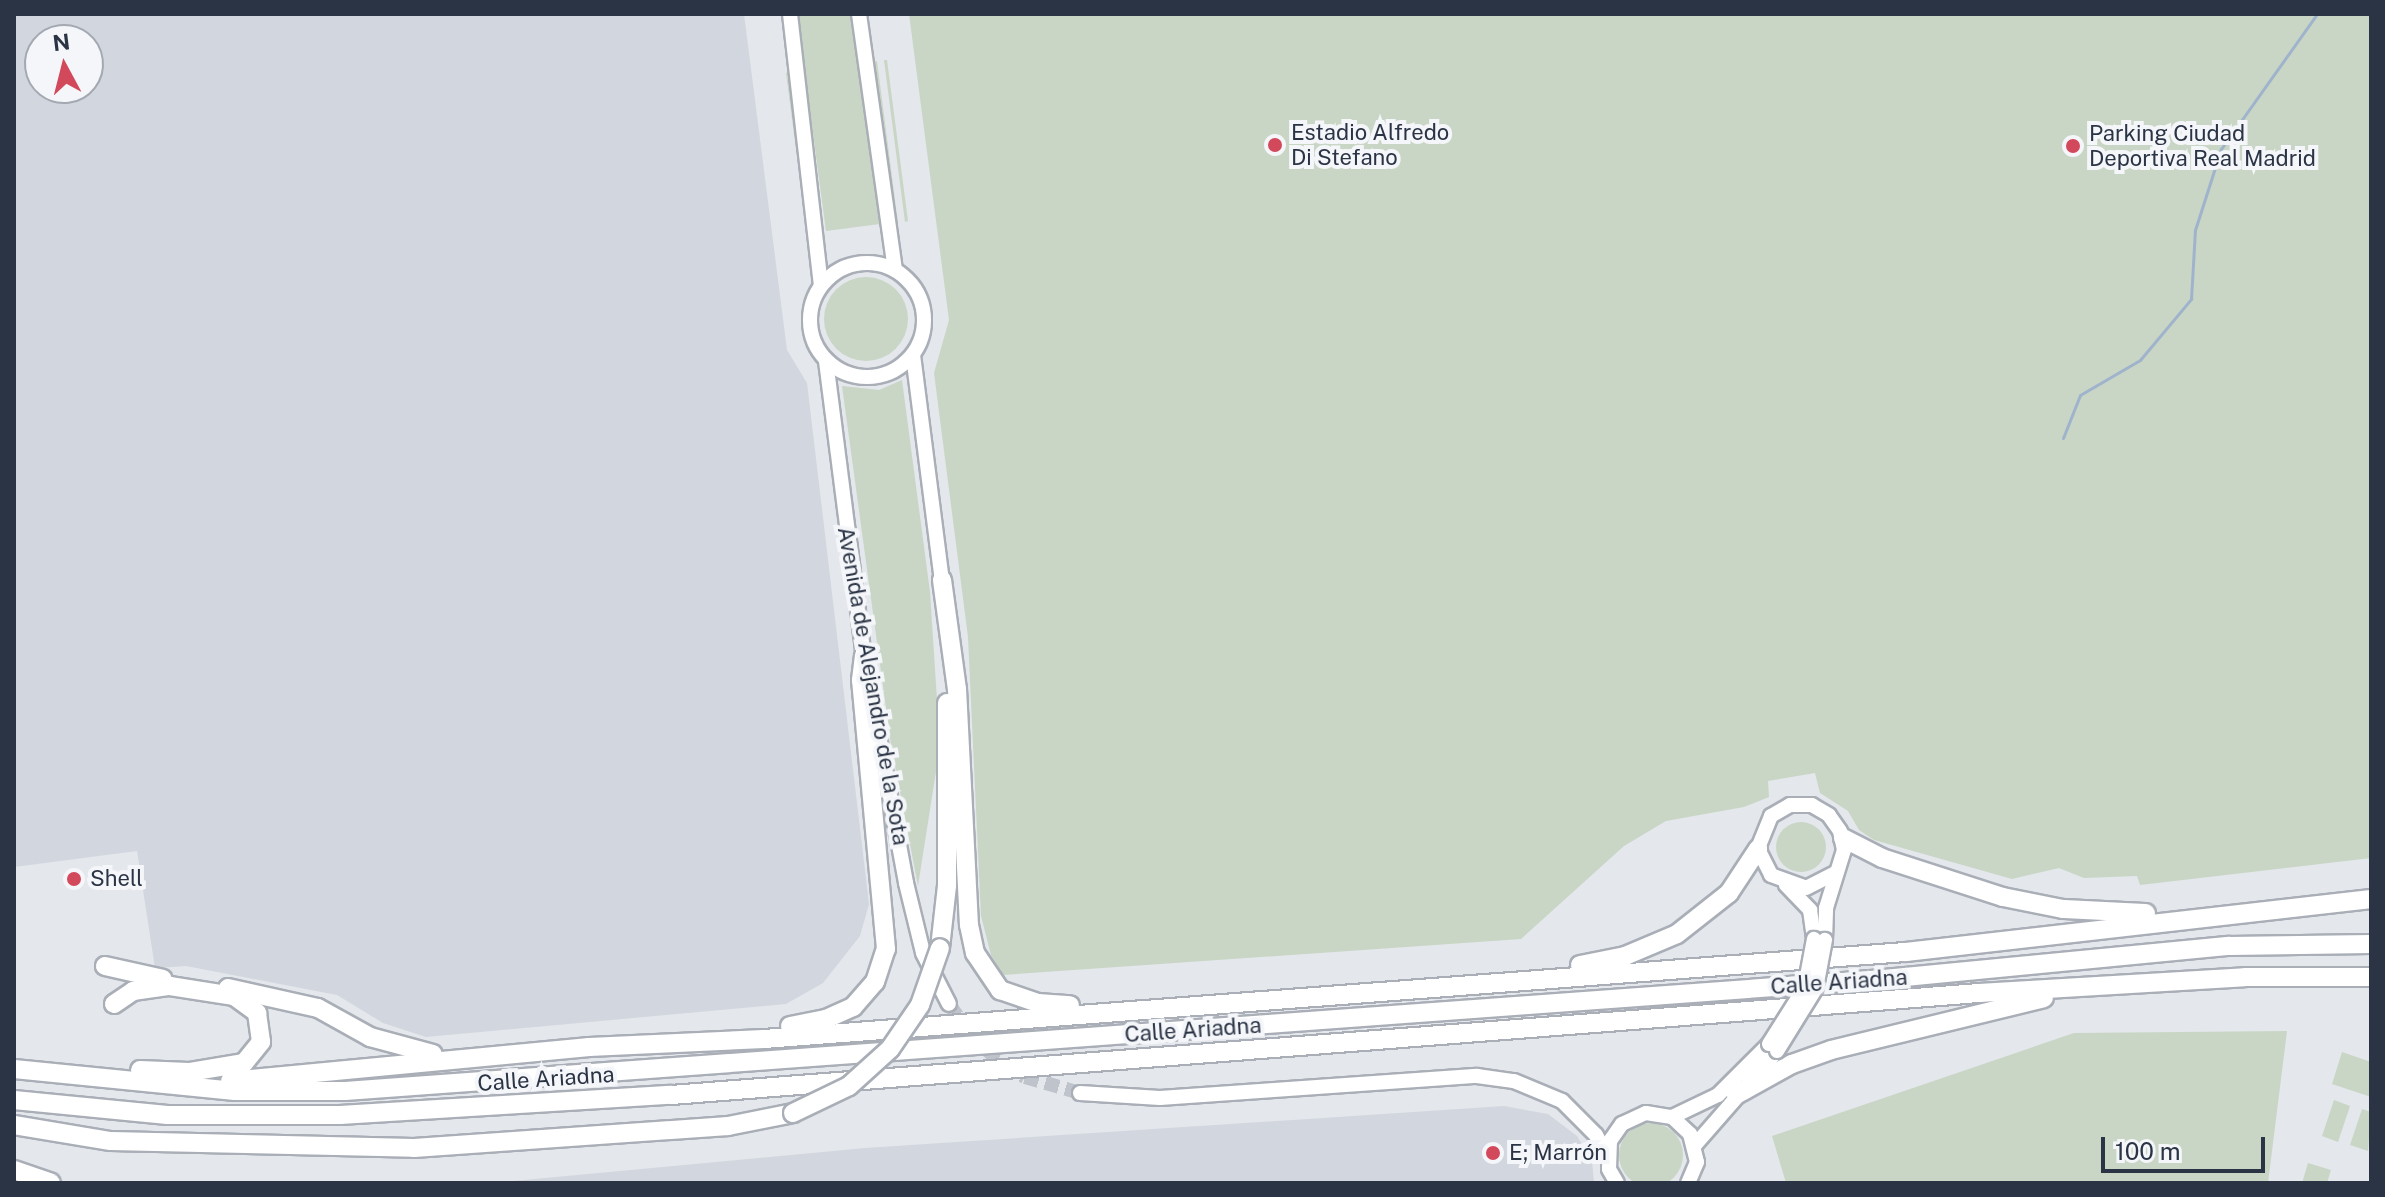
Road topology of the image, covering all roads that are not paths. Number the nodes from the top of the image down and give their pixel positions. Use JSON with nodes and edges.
{"nodes":[{"id":1,"x":790,"y":14,"type":"edge"},
{"id":2,"x":859,"y":14,"type":"edge"},
{"id":3,"x":895,"y":270,"type":"junction"},
{"id":4,"x":821,"y":285,"type":"junction"},
{"id":5,"x":913,"y":355,"type":"junction"},
{"id":6,"x":826,"y":361,"type":"junction"},
{"id":7,"x":942,"y":580,"type":"junction"},
{"id":8,"x":864,"y":656,"type":"junction"},
{"id":9,"x":1843,"y":838,"type":"junction"},
{"id":10,"x":1758,"y":849,"type":"junction"},
{"id":11,"x":1836,"y":873,"type":"junction"},
{"id":12,"x":1786,"y":884,"type":"junction"},
{"id":13,"x":2371,"y":899,"type":"edge"},
{"id":14,"x":2208,"y":915,"type":"junction"},
{"id":15,"x":1819,"y":939,"type":"junction"},
{"id":16,"x":2371,"y":944,"type":"edge"},
{"id":17,"x":105,"y":966,"type":"dead end"},
{"id":18,"x":2371,"y":977,"type":"edge"},
{"id":19,"x":1514,"y":979,"type":"junction"},
{"id":20,"x":2111,"y":984,"type":"junction"},
{"id":21,"x":1228,"y":1002,"type":"junction"},
{"id":22,"x":114,"y":1004,"type":"dead end"},
{"id":23,"x":949,"y":1004,"type":"tunnel mouth"},
{"id":24,"x":648,"y":1043,"type":"junction"},
{"id":25,"x":1773,"y":1048,"type":"junction"},
{"id":26,"x":480,"y":1056,"type":"junction"},
{"id":27,"x":14,"y":1063,"type":"edge"},
{"id":28,"x":14,"y":1069,"type":"edge"},
{"id":29,"x":184,"y":1085,"type":"junction"},
{"id":30,"x":1080,"y":1093,"type":"tunnel mouth"},
{"id":31,"x":1736,"y":1095,"type":"junction"},
{"id":32,"x":14,"y":1100,"type":"edge"},
{"id":33,"x":1672,"y":1117,"type":"junction"},
{"id":34,"x":14,"y":1125,"type":"edge"},
{"id":35,"x":1695,"y":1145,"type":"junction"},
{"id":36,"x":1608,"y":1158,"type":"junction"},
{"id":37,"x":14,"y":1170,"type":"edge"},
{"id":38,"x":1691,"y":1177,"type":"edge"},
{"id":39,"x":14,"y":1180,"type":"edge"},
{"id":40,"x":19,"y":1183,"type":"edge"},
{"id":41,"x":51,"y":1183,"type":"edge"},
{"id":42,"x":1617,"y":1183,"type":"edge"},
{"id":43,"x":1705,"y":1183,"type":"edge"}],
"edges":[{"from":1,"to":4,"type":"street"},
{"from":2,"to":3,"type":"street"},
{"from":3,"to":4,"type":"street"},
{"from":3,"to":5,"type":"street"},
{"from":4,"to":6,"type":"street"},
{"from":5,"to":6,"type":"street"},
{"from":5,"to":7,"type":"street"},
{"from":6,"to":8,"type":"street","name":"Avenida de Alejandro de la Sota"},
{"from":7,"to":21,"type":"highway"},
{"from":7,"to":34,"type":"highway","bridge":true},
{"from":8,"to":23,"type":"street","name":"Avenida de Alejandro de la Sota"},
{"from":8,"to":24,"type":"highway"},
{"from":9,"to":10,"type":"street"},
{"from":9,"to":11,"type":"street"},
{"from":9,"to":14,"type":"highway"},
{"from":10,"to":12,"type":"street"},
{"from":10,"to":19,"type":"highway"},
{"from":11,"to":12,"type":"street"},
{"from":11,"to":15,"type":"street"},
{"from":12,"to":15,"type":"street"},
{"from":13,"to":14,"type":"highway"},
{"from":14,"to":19,"type":"highway"},
{"from":15,"to":25,"type":"street","bridge":true},
{"from":16,"to":29,"type":"highway","name":"Calle Ariadna"},
{"from":17,"to":26,"type":"highway"},
{"from":18,"to":20,"type":"highway","name":"Calle Ariadna"},
{"from":19,"to":21,"type":"highway"},
{"from":20,"to":31,"type":"highway"},
{"from":20,"to":32,"type":"highway","name":"Calle Ariadna"},
{"from":21,"to":24,"type":"highway"},
{"from":22,"to":27,"type":"highway"},
{"from":24,"to":26,"type":"highway"},
{"from":25,"to":31,"type":"street"},
{"from":25,"to":33,"type":"street"},
{"from":26,"to":29,"type":"highway"},
{"from":28,"to":29,"type":"highway","name":"Calle Ariadna"},
{"from":30,"to":36,"type":"street"},
{"from":31,"to":35,"type":"street"},
{"from":33,"to":35,"type":"street"},
{"from":33,"to":36,"type":"street"},
{"from":35,"to":38,"type":"street"},
{"from":36,"to":42,"type":"street"},
{"from":37,"to":41,"type":"highway"},
{"from":38,"to":43,"type":"street"},
{"from":39,"to":40,"type":"highway"}]}
